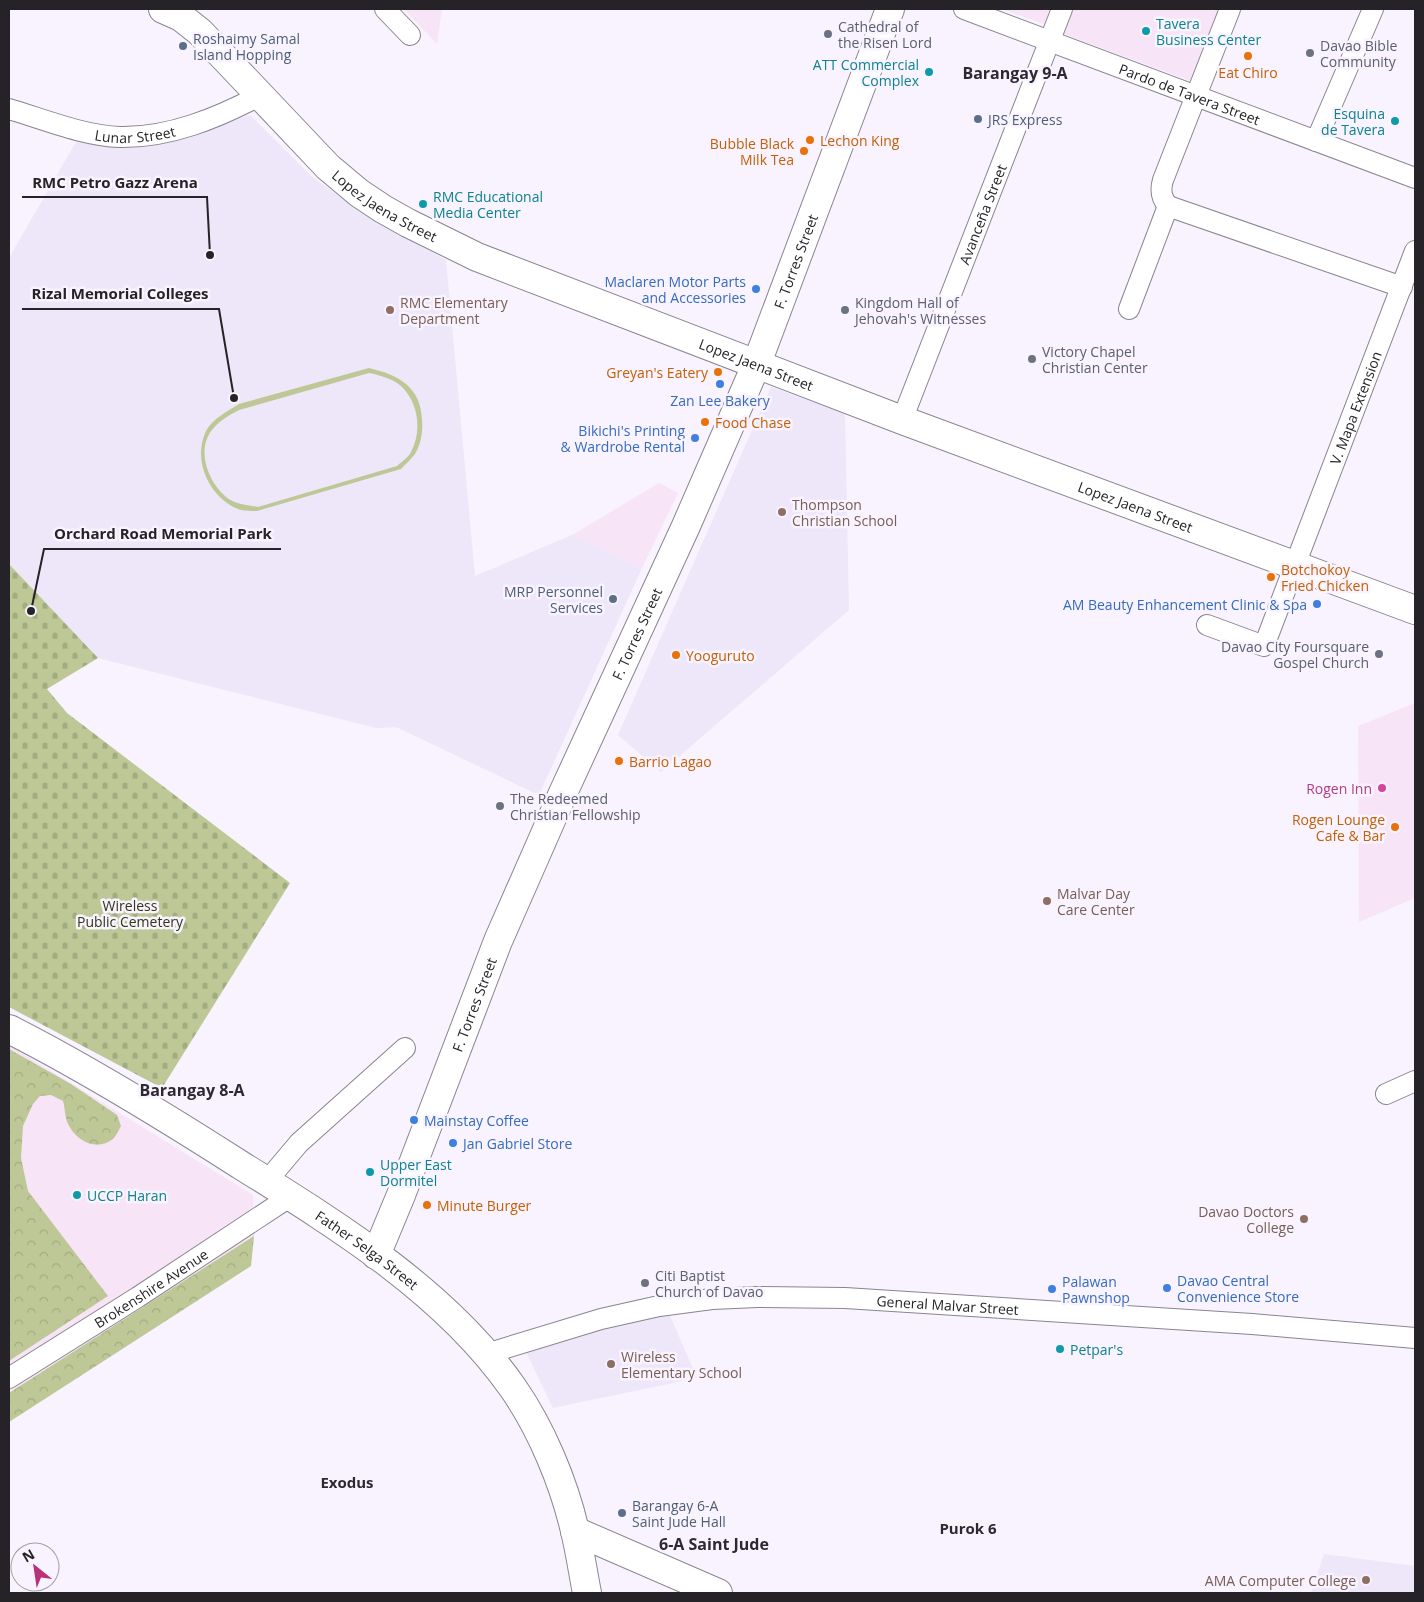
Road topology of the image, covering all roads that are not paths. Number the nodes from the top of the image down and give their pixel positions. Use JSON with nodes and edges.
{"nodes":[{"id":1,"x":163,"y":9,"type":"edge"},
{"id":2,"x":385,"y":9,"type":"edge"},
{"id":3,"x":890,"y":9,"type":"edge"},
{"id":4,"x":964,"y":9,"type":"edge"},
{"id":5,"x":1062,"y":9,"type":"edge"},
{"id":6,"x":1230,"y":9,"type":"edge"},
{"id":7,"x":1373,"y":9,"type":"edge"},
{"id":8,"x":410,"y":35,"type":"dead end"},
{"id":9,"x":1050,"y":41,"type":"junction"},
{"id":10,"x":1196,"y":95,"type":"junction"},
{"id":11,"x":258,"y":96,"type":"junction"},
{"id":12,"x":9,"y":109,"type":"edge"},
{"id":13,"x":1316,"y":141,"type":"junction"},
{"id":14,"x":1415,"y":178,"type":"edge"},
{"id":15,"x":1168,"y":206,"type":"junction"},
{"id":16,"x":1415,"y":251,"type":"edge"},
{"id":17,"x":1402,"y":287,"type":"junction"},
{"id":18,"x":1129,"y":309,"type":"dead end"},
{"id":19,"x":757,"y":363,"type":"junction"},
{"id":20,"x":902,"y":420,"type":"junction"},
{"id":21,"x":1294,"y":564,"type":"junction"},
{"id":22,"x":1415,"y":610,"type":"edge"},
{"id":23,"x":1207,"y":625,"type":"dead end"},
{"id":24,"x":9,"y":1029,"type":"edge"},
{"id":25,"x":405,"y":1048,"type":"dead end"},
{"id":26,"x":1415,"y":1081,"type":"edge"},
{"id":27,"x":1386,"y":1094,"type":"dead end"},
{"id":28,"x":267,"y":1181,"type":"junction"},
{"id":29,"x":292,"y":1196,"type":"junction"},
{"id":30,"x":376,"y":1255,"type":"junction"},
{"id":31,"x":1415,"y":1338,"type":"edge"},
{"id":32,"x":486,"y":1354,"type":"junction"},
{"id":33,"x":9,"y":1378,"type":"edge"},
{"id":34,"x":576,"y":1531,"type":"junction"},
{"id":35,"x":587,"y":1593,"type":"edge"},
{"id":36,"x":718,"y":1593,"type":"edge"}],
"edges":[{"from":1,"to":11,"type":"main road","name":"Lopez Jaena Street"},
{"from":2,"to":8,"type":"street"},
{"from":3,"to":19,"type":"main road","name":"F. Torres Street"},
{"from":4,"to":9,"type":"street","name":"Pardo de Tavera Street"},
{"from":5,"to":9,"type":"street","name":"Avanceña Street"},
{"from":6,"to":10,"type":"street"},
{"from":7,"to":13,"type":"street"},
{"from":9,"to":10,"type":"street","name":"Pardo de Tavera Street"},
{"from":9,"to":20,"type":"street","name":"Avanceña Street"},
{"from":10,"to":13,"type":"street","name":"Pardo de Tavera Street"},
{"from":10,"to":15,"type":"street"},
{"from":11,"to":12,"type":"street","name":"Lunar Street"},
{"from":11,"to":19,"type":"main road","name":"Lopez Jaena Street"},
{"from":13,"to":14,"type":"street","name":"Pardo de Tavera Street"},
{"from":15,"to":17,"type":"street"},
{"from":15,"to":18,"type":"street"},
{"from":16,"to":17,"type":"street","name":"V. Mapa Extension"},
{"from":17,"to":21,"type":"street","name":"V. Mapa Extension"},
{"from":19,"to":20,"type":"main road","name":"Lopez Jaena Street"},
{"from":19,"to":30,"type":"main road","name":"F. Torres Street"},
{"from":20,"to":21,"type":"main road","name":"Lopez Jaena Street"},
{"from":21,"to":22,"type":"main road","name":"Lopez Jaena Street"},
{"from":21,"to":23,"type":"street","name":"V. Mapa Extension"},
{"from":24,"to":28,"type":"main road","name":"Father Selga Street"},
{"from":25,"to":28,"type":"street"},
{"from":26,"to":27,"type":"street"},
{"from":28,"to":29,"type":"main road","name":"Father Selga Street"},
{"from":29,"to":30,"type":"main road","name":"Father Selga Street"},
{"from":29,"to":33,"type":"street","name":"Brokenshire Avenue"},
{"from":30,"to":32,"type":"main road","name":"Father Selga Street"},
{"from":31,"to":32,"type":"street","name":"General Malvar Street"},
{"from":32,"to":34,"type":"main road","name":"Father Selga Street"},
{"from":34,"to":35,"type":"main road","name":"Father Selga Street"},
{"from":34,"to":36,"type":"main road"}]}
